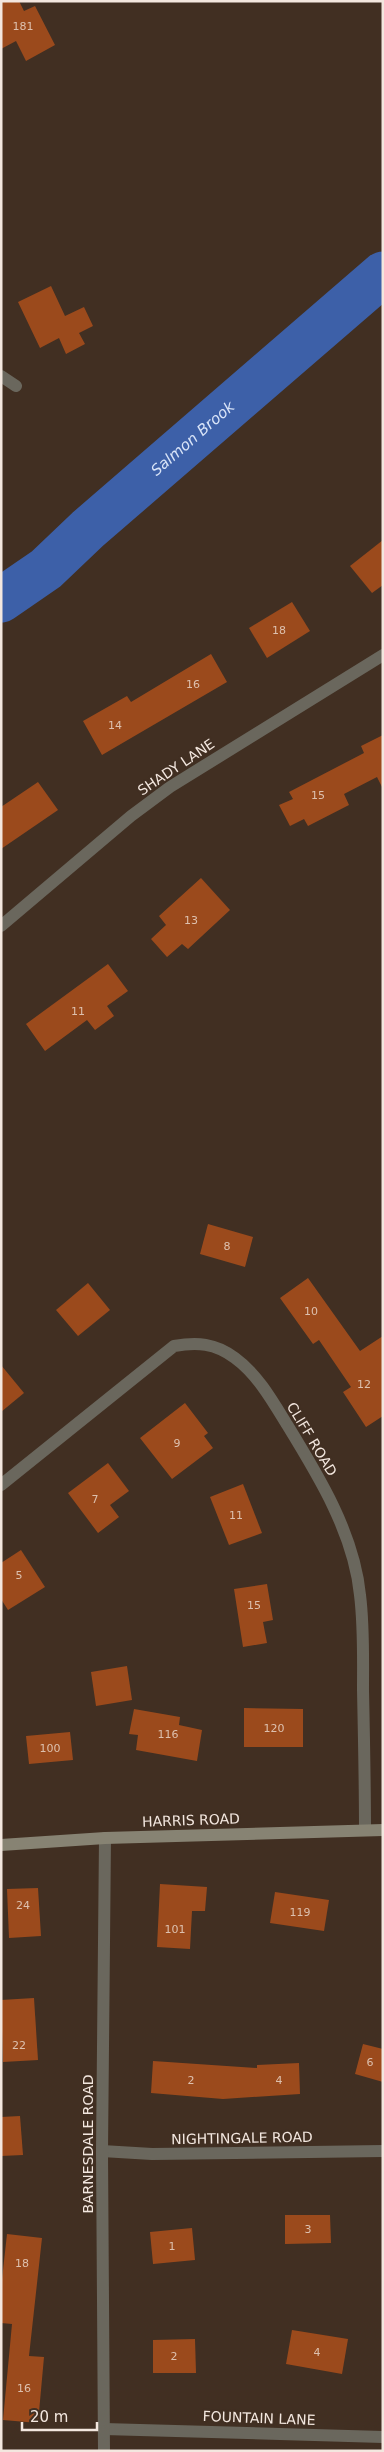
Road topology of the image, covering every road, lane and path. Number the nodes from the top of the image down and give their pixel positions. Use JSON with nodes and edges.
{"nodes":[{"id":1,"x":1,"y":376,"type":"edge"},
{"id":2,"x":16,"y":386,"type":"dead end"},
{"id":3,"x":383,"y":655,"type":"edge"},
{"id":4,"x":1,"y":926,"type":"edge"},
{"id":5,"x":1,"y":1485,"type":"edge"},
{"id":6,"x":365,"y":1830,"type":"junction"},
{"id":7,"x":383,"y":1830,"type":"edge"},
{"id":8,"x":105,"y":1838,"type":"junction"},
{"id":9,"x":1,"y":1845,"type":"edge"},
{"id":10,"x":102,"y":2151,"type":"junction"},
{"id":11,"x":383,"y":2151,"type":"edge"},
{"id":12,"x":104,"y":2429,"type":"junction"},
{"id":13,"x":383,"y":2437,"type":"edge"},
{"id":14,"x":104,"y":2451,"type":"edge"}],
"edges":[{"from":1,"to":2,"type":"street"},
{"from":3,"to":4,"type":"street","name":"SHADY LANE"},
{"from":5,"to":6,"type":"street","name":"CLIFF ROAD"},
{"from":6,"to":7,"type":"street","name":"HARRIS ROAD"},
{"from":6,"to":8,"type":"street","name":"HARRIS ROAD"},
{"from":8,"to":9,"type":"street","name":"HARRIS ROAD"},
{"from":8,"to":10,"type":"street","name":"BARNESDALE ROAD"},
{"from":10,"to":11,"type":"street","name":"NIGHTINGALE ROAD"},
{"from":10,"to":12,"type":"street","name":"BARNESDALE ROAD"},
{"from":12,"to":13,"type":"street","name":"FOUNTAIN LANE"},
{"from":12,"to":14,"type":"street","name":"BARNESDALE ROAD"}]}
